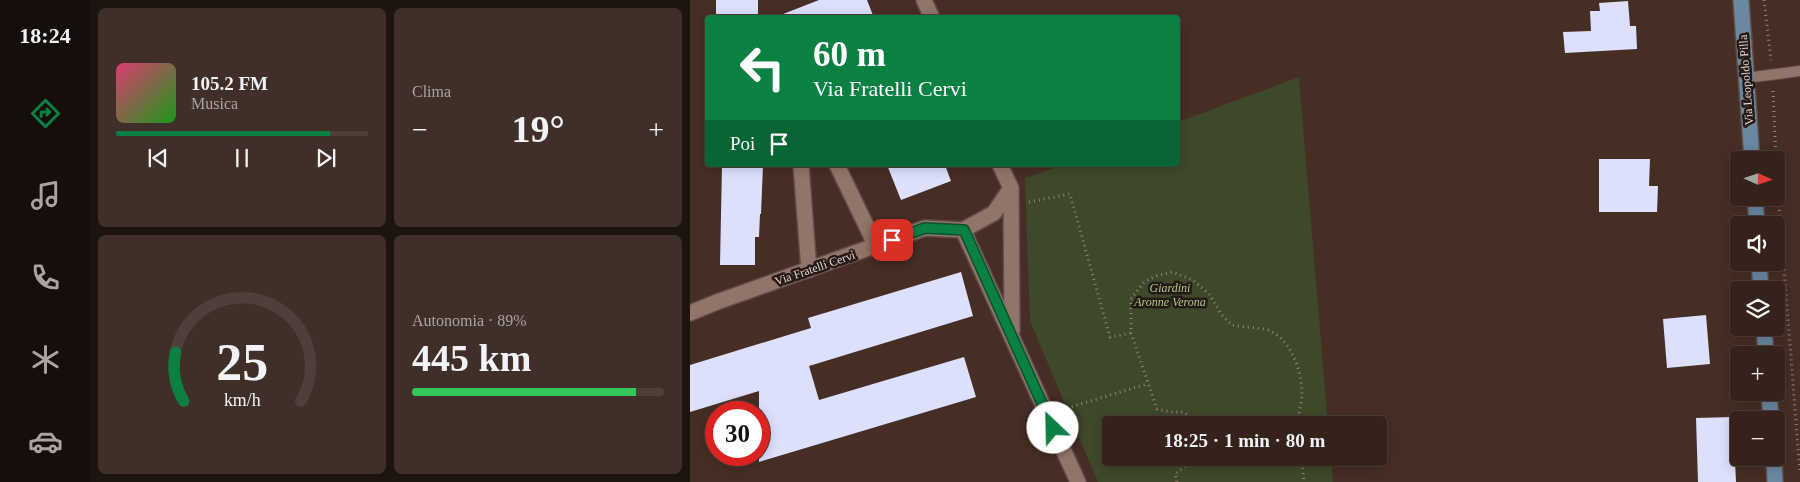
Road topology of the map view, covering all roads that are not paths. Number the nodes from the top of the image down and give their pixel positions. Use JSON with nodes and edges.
{"nodes":[{"id":1,"x":924,"y":0,"type":"edge"},
{"id":2,"x":1741,"y":0,"type":"edge"},
{"id":3,"x":931,"y":15,"type":"edge"},
{"id":4,"x":1800,"y":72,"type":"edge"},
{"id":5,"x":1746,"y":78,"type":"junction"},
{"id":6,"x":1751,"y":151,"type":"edge"},
{"id":7,"x":801,"y":167,"type":"edge"},
{"id":8,"x":837,"y":167,"type":"edge"},
{"id":9,"x":1001,"y":167,"type":"edge"},
{"id":10,"x":1011,"y":188,"type":"junction"},
{"id":11,"x":964,"y":230,"type":"junction"},
{"id":12,"x":876,"y":246,"type":"junction"},
{"id":13,"x":809,"y":270,"type":"junction"},
{"id":14,"x":690,"y":313,"type":"edge"},
{"id":15,"x":1012,"y":337,"type":"junction"},
{"id":16,"x":1775,"y":466,"type":"edge"},
{"id":17,"x":1078,"y":482,"type":"edge"},
{"id":18,"x":1776,"y":482,"type":"edge"}],
"edges":[{"from":1,"to":3,"type":"street"},
{"from":2,"to":5,"type":"main road","name":"Via Leopoldo Pilla"},
{"from":4,"to":5,"type":"lane"},
{"from":5,"to":6,"type":"main road","name":"Via Leopoldo Pilla"},
{"from":7,"to":13,"type":"street"},
{"from":8,"to":12,"type":"street"},
{"from":9,"to":10,"type":"street"},
{"from":10,"to":11,"type":"street"},
{"from":10,"to":15,"type":"street"},
{"from":11,"to":12,"type":"street","name":"Via Fratelli Cervi"},
{"from":11,"to":15,"type":"street"},
{"from":12,"to":13,"type":"street","name":"Via Fratelli Cervi"},
{"from":13,"to":14,"type":"street","name":"Via Fratelli Cervi"},
{"from":15,"to":17,"type":"street"},
{"from":16,"to":18,"type":"main road"}]}
